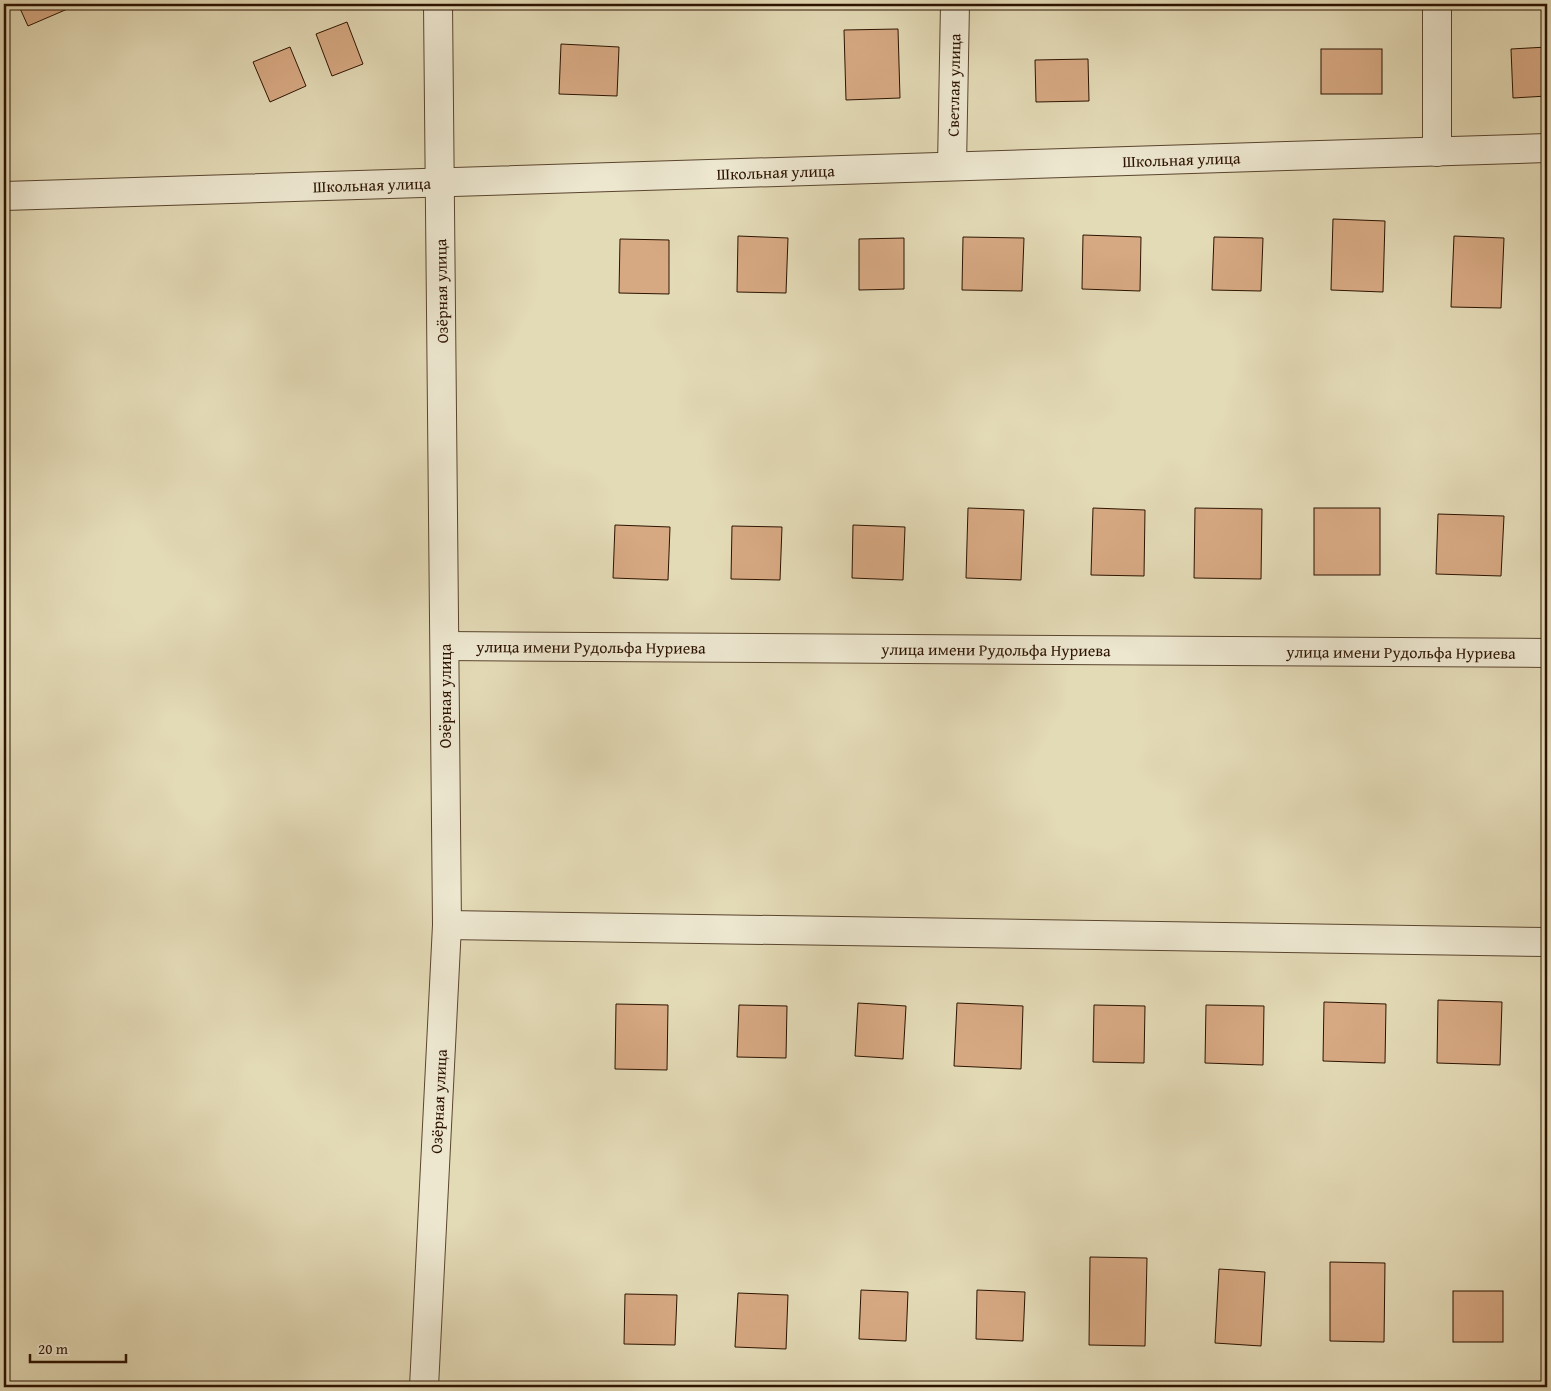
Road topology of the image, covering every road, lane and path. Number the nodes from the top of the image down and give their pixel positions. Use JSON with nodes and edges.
{"nodes":[{"id":1,"x":438,"y":4,"type":"edge"},
{"id":2,"x":955,"y":4,"type":"edge"},
{"id":3,"x":1437,"y":4,"type":"edge"},
{"id":4,"x":1547,"y":148,"type":"edge"},
{"id":5,"x":1437,"y":152,"type":"junction"},
{"id":6,"x":952,"y":166,"type":"junction"},
{"id":7,"x":440,"y":182,"type":"junction"},
{"id":8,"x":4,"y":196,"type":"edge"},
{"id":9,"x":445,"y":646,"type":"junction"},
{"id":10,"x":1547,"y":653,"type":"edge"},
{"id":11,"x":447,"y":926,"type":"junction"},
{"id":12,"x":1547,"y":942,"type":"edge"},
{"id":13,"x":424,"y":1387,"type":"edge"}],
"edges":[{"from":1,"to":7,"type":"street","name":"Озёрная улица"},
{"from":2,"to":6,"type":"street","name":"Светлая улица"},
{"from":3,"to":5,"type":"street"},
{"from":4,"to":5,"type":"street","name":"Школьная улица"},
{"from":5,"to":6,"type":"street","name":"Школьная улица"},
{"from":6,"to":7,"type":"street","name":"Школьная улица"},
{"from":7,"to":8,"type":"street","name":"Школьная улица"},
{"from":7,"to":9,"type":"street","name":"Озёрная улица"},
{"from":9,"to":10,"type":"street","name":"улица имени Рудольфа Нуриева"},
{"from":9,"to":11,"type":"street","name":"Озёрная улица"},
{"from":11,"to":12,"type":"street"},
{"from":11,"to":13,"type":"street","name":"Озёрная улица"}]}
